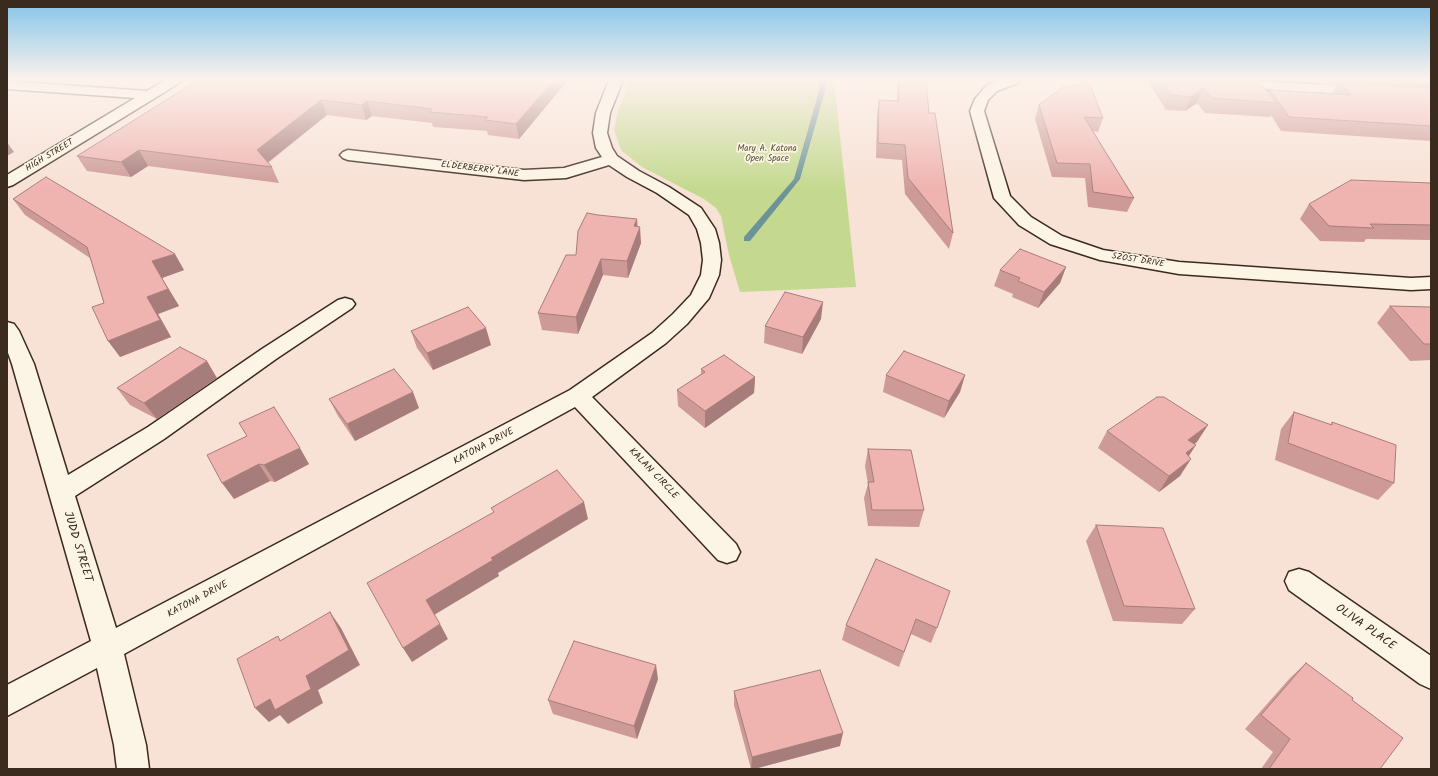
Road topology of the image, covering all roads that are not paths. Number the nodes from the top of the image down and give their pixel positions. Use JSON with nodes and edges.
{"nodes":[{"id":1,"x":115,"y":116,"type":"edge"},
{"id":2,"x":603,"y":116,"type":"edge"},
{"id":3,"x":979,"y":116,"type":"edge"},
{"id":4,"x":348,"y":155,"type":"dead end"},
{"id":5,"x":611,"y":159,"type":"junction"},
{"id":6,"x":7,"y":182,"type":"edge"},
{"id":7,"x":1431,"y":283,"type":"edge"},
{"id":8,"x":345,"y":304,"type":"dead end"},
{"id":9,"x":7,"y":329,"type":"edge"},
{"id":10,"x":15,"y":366,"type":"edge"},
{"id":11,"x":578,"y":396,"type":"junction"},
{"id":12,"x":61,"y":492,"type":"junction"},
{"id":13,"x":727,"y":552,"type":"dead end"},
{"id":14,"x":1299,"y":581,"type":"dead end"},
{"id":15,"x":108,"y":649,"type":"junction"},
{"id":16,"x":1431,"y":674,"type":"edge"},
{"id":17,"x":7,"y":701,"type":"edge"},
{"id":18,"x":133,"y":769,"type":"edge"}],
"edges":[{"from":1,"to":6,"type":"street","name":"HIGH STREET"},
{"from":2,"to":5,"type":"street","name":"KATONA DRIVE"},
{"from":3,"to":7,"type":"street","name":"SZOST DRIVE"},
{"from":4,"to":5,"type":"street","name":"ELDERBERRY LANE"},
{"from":5,"to":11,"type":"street","name":"KATONA DRIVE"},
{"from":8,"to":12,"type":"street"},
{"from":9,"to":10,"type":"street","name":"JUDD STREET"},
{"from":10,"to":12,"type":"street","name":"JUDD STREET"},
{"from":11,"to":13,"type":"street","name":"KALAN CIRCLE"},
{"from":11,"to":15,"type":"street","name":"KATONA DRIVE"},
{"from":12,"to":15,"type":"street","name":"JUDD STREET"},
{"from":14,"to":16,"type":"street","name":"OLIVA PLACE"},
{"from":15,"to":17,"type":"street","name":"KATONA DRIVE"},
{"from":15,"to":18,"type":"street","name":"JUDD STREET"}]}
